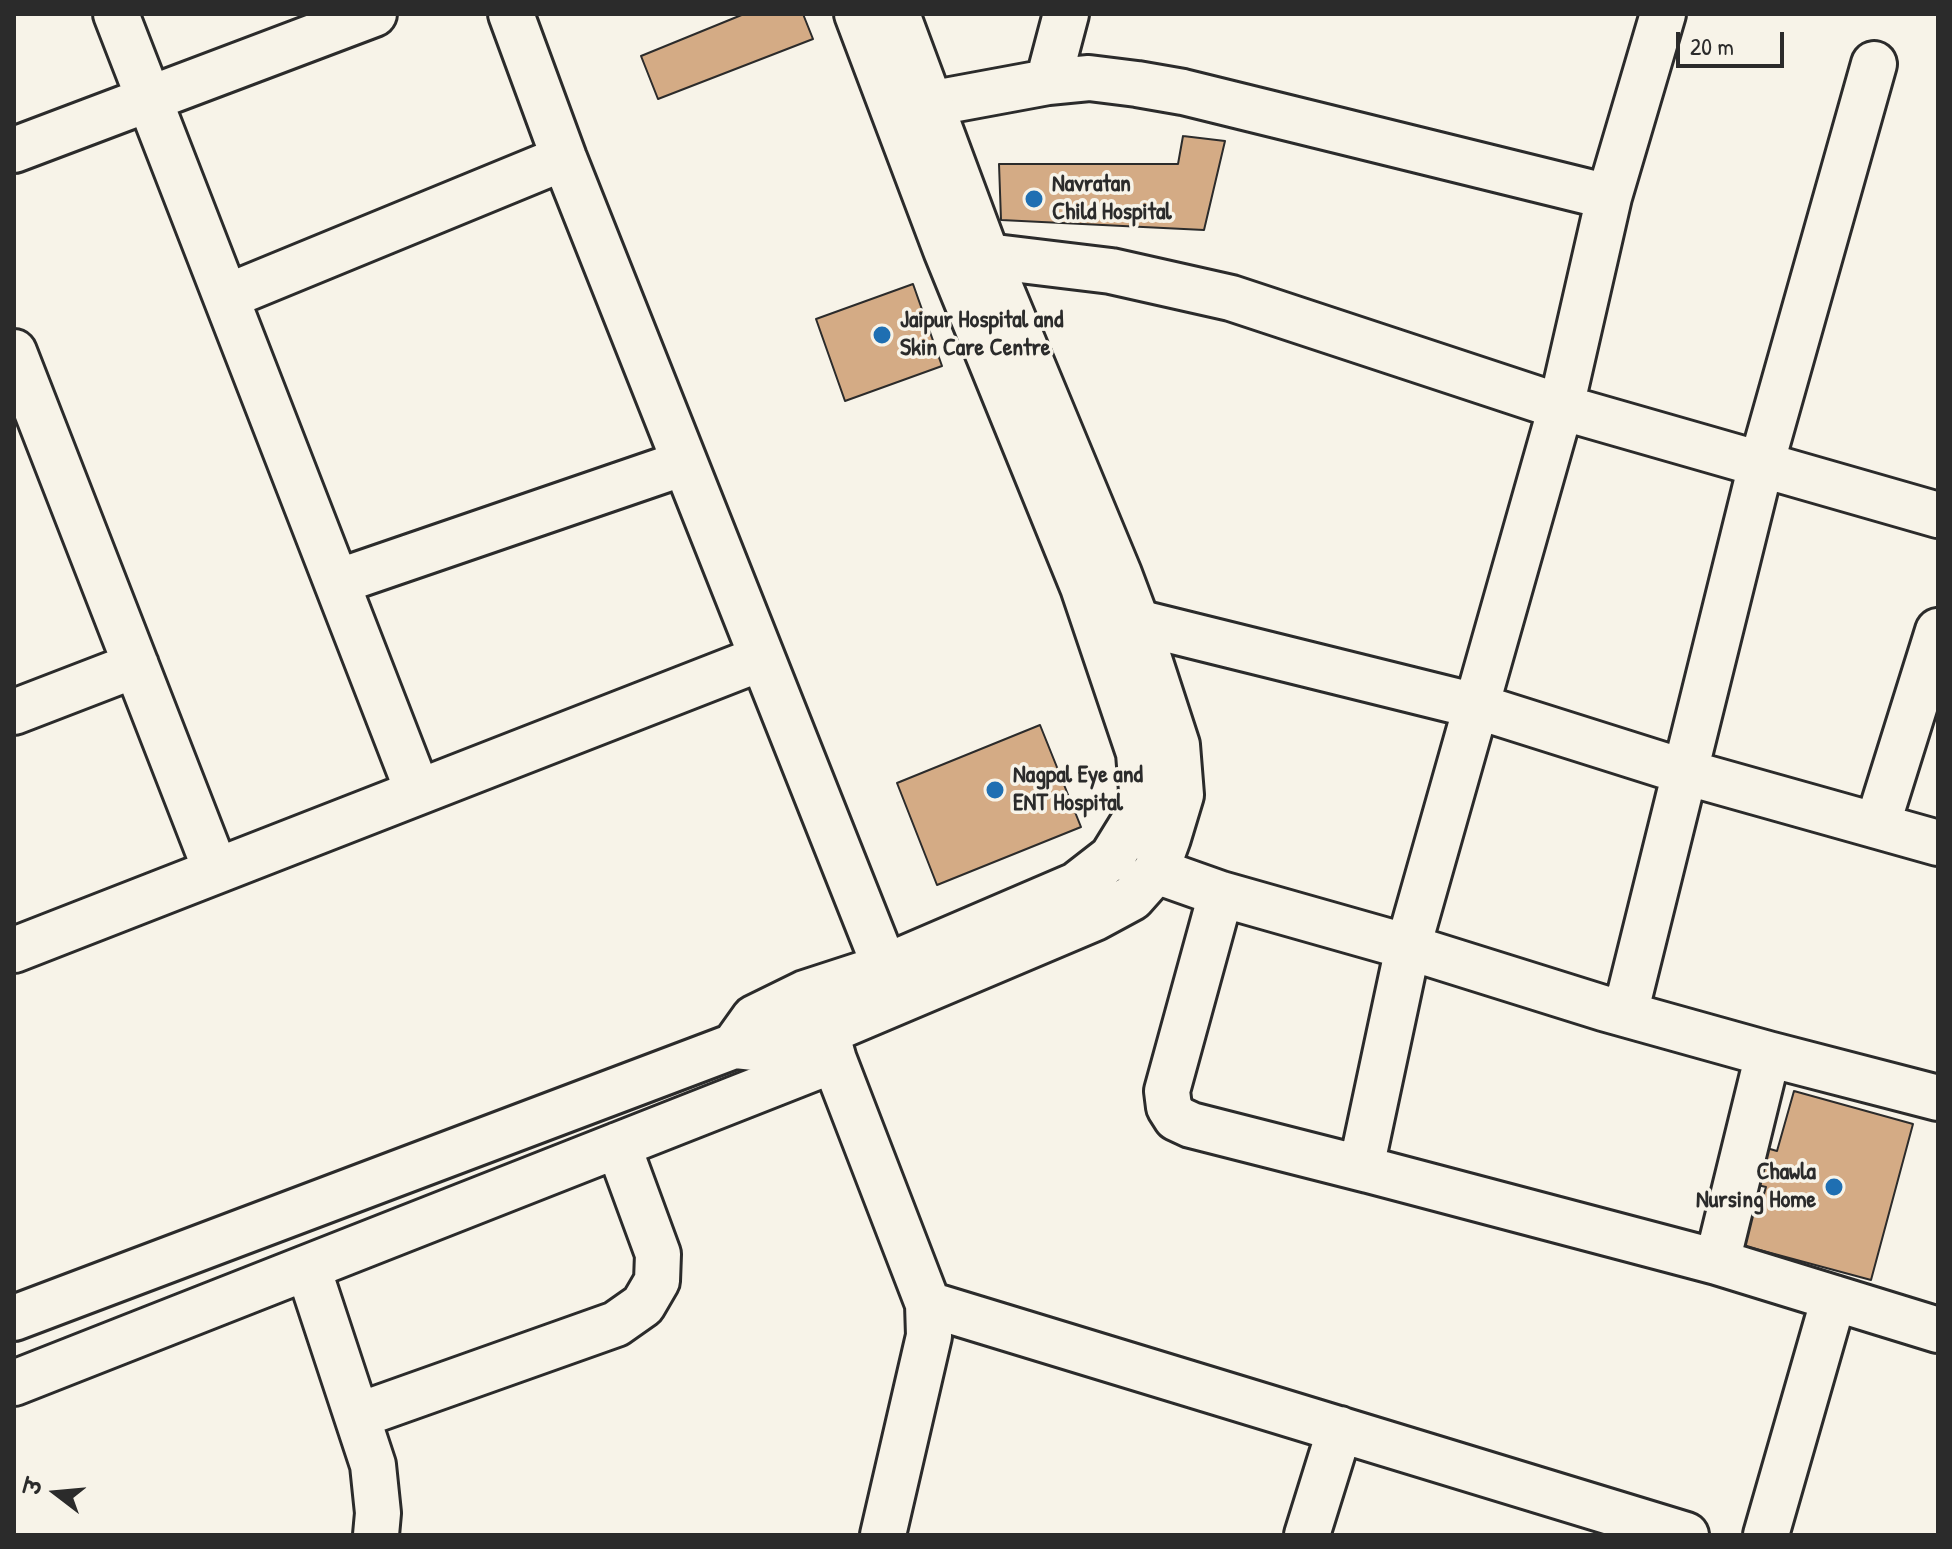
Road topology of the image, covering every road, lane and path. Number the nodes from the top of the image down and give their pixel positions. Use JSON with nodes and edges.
{"nodes":[{"id":1,"x":116,"y":14,"type":"edge"},
{"id":2,"x":374,"y":14,"type":"edge"},
{"id":3,"x":511,"y":14,"type":"edge"},
{"id":4,"x":857,"y":14,"type":"edge"},
{"id":5,"x":897,"y":14,"type":"edge"},
{"id":6,"x":1066,"y":14,"type":"edge"},
{"id":7,"x":1663,"y":14,"type":"edge"},
{"id":8,"x":1874,"y":64,"type":"dead end"},
{"id":9,"x":1048,"y":82,"type":"junction"},
{"id":10,"x":149,"y":99,"type":"junction"},
{"id":11,"x":929,"y":104,"type":"junction"},
{"id":12,"x":14,"y":150,"type":"edge"},
{"id":13,"x":564,"y":158,"type":"junction"},
{"id":14,"x":1609,"y":197,"type":"junction"},
{"id":15,"x":987,"y":256,"type":"junction"},
{"id":16,"x":226,"y":297,"type":"junction"},
{"id":17,"x":17,"y":367,"type":"edge"},
{"id":18,"x":1561,"y":407,"type":"junction"},
{"id":19,"x":684,"y":463,"type":"junction"},
{"id":20,"x":1761,"y":465,"type":"junction"},
{"id":21,"x":1938,"y":515,"type":"edge"},
{"id":22,"x":337,"y":582,"type":"junction"},
{"id":23,"x":1137,"y":622,"type":"junction"},
{"id":24,"x":1938,"y":631,"type":"edge"},
{"id":25,"x":762,"y":658,"type":"junction"},
{"id":26,"x":136,"y":665,"type":"junction"},
{"id":27,"x":1476,"y":706,"type":"junction"},
{"id":28,"x":14,"y":712,"type":"edge"},
{"id":29,"x":1685,"y":772,"type":"junction"},
{"id":30,"x":418,"y":792,"type":"junction"},
{"id":31,"x":1877,"y":826,"type":"junction"},
{"id":32,"x":1938,"y":843,"type":"edge"},
{"id":33,"x":216,"y":871,"type":"junction"},
{"id":34,"x":1156,"y":871,"type":"junction"},
{"id":35,"x":1221,"y":894,"type":"junction"},
{"id":36,"x":1408,"y":947,"type":"junction"},
{"id":37,"x":14,"y":950,"type":"edge"},
{"id":38,"x":885,"y":967,"type":"junction"},
{"id":39,"x":1625,"y":1014,"type":"junction"},
{"id":40,"x":734,"y":1046,"type":"junction"},
{"id":41,"x":830,"y":1046,"type":"junction"},
{"id":42,"x":1768,"y":1054,"type":"junction"},
{"id":43,"x":1938,"y":1098,"type":"edge"},
{"id":44,"x":618,"y":1145,"type":"junction"},
{"id":45,"x":1368,"y":1170,"type":"junction"},
{"id":46,"x":1717,"y":1262,"type":"junction"},
{"id":47,"x":308,"y":1268,"type":"junction"},
{"id":48,"x":1834,"y":1298,"type":"junction"},
{"id":49,"x":928,"y":1304,"type":"junction"},
{"id":50,"x":14,"y":1318,"type":"edge"},
{"id":51,"x":1938,"y":1330,"type":"edge"},
{"id":52,"x":14,"y":1383,"type":"edge"},
{"id":53,"x":357,"y":1416,"type":"junction"},
{"id":54,"x":1340,"y":1429,"type":"junction"},
{"id":55,"x":376,"y":1535,"type":"edge"},
{"id":56,"x":883,"y":1535,"type":"edge"},
{"id":57,"x":1307,"y":1535,"type":"edge"},
{"id":58,"x":1686,"y":1535,"type":"edge"},
{"id":59,"x":1766,"y":1535,"type":"edge"}],
"edges":[{"from":1,"to":10,"type":"street"},
{"from":2,"to":10,"type":"street"},
{"from":3,"to":13,"type":"street"},
{"from":4,"to":38,"type":"street"},
{"from":5,"to":11,"type":"street"},
{"from":6,"to":9,"type":"street"},
{"from":7,"to":14,"type":"street"},
{"from":8,"to":20,"type":"street"},
{"from":9,"to":11,"type":"street"},
{"from":9,"to":14,"type":"street"},
{"from":10,"to":12,"type":"street"},
{"from":10,"to":16,"type":"street"},
{"from":11,"to":15,"type":"street"},
{"from":13,"to":16,"type":"street"},
{"from":13,"to":19,"type":"street"},
{"from":14,"to":18,"type":"street"},
{"from":15,"to":18,"type":"street"},
{"from":15,"to":23,"type":"street"},
{"from":16,"to":22,"type":"street"},
{"from":17,"to":26,"type":"street"},
{"from":18,"to":20,"type":"street"},
{"from":18,"to":27,"type":"street"},
{"from":19,"to":22,"type":"street"},
{"from":19,"to":25,"type":"street"},
{"from":20,"to":21,"type":"street"},
{"from":20,"to":29,"type":"street"},
{"from":22,"to":30,"type":"street"},
{"from":23,"to":27,"type":"street"},
{"from":23,"to":34,"type":"street"},
{"from":24,"to":31,"type":"street"},
{"from":25,"to":30,"type":"street"},
{"from":25,"to":38,"type":"street"},
{"from":26,"to":28,"type":"street"},
{"from":26,"to":33,"type":"street"},
{"from":27,"to":29,"type":"street"},
{"from":27,"to":36,"type":"street"},
{"from":29,"to":31,"type":"street"},
{"from":29,"to":39,"type":"street"},
{"from":30,"to":33,"type":"street"},
{"from":31,"to":32,"type":"street"},
{"from":33,"to":37,"type":"street"},
{"from":34,"to":35,"type":"street"},
{"from":34,"to":41,"type":"street"},
{"from":35,"to":36,"type":"street"},
{"from":35,"to":45,"type":"street"},
{"from":36,"to":39,"type":"street"},
{"from":36,"to":45,"type":"street"},
{"from":38,"to":40,"type":"street"},
{"from":39,"to":42,"type":"street"},
{"from":40,"to":41,"type":"street"},
{"from":40,"to":50,"type":"street"},
{"from":41,"to":44,"type":"street"},
{"from":41,"to":49,"type":"street"},
{"from":42,"to":43,"type":"street"},
{"from":42,"to":46,"type":"street"},
{"from":44,"to":47,"type":"street"},
{"from":44,"to":53,"type":"street"},
{"from":45,"to":46,"type":"street"},
{"from":46,"to":48,"type":"street"},
{"from":47,"to":52,"type":"street"},
{"from":47,"to":53,"type":"street"},
{"from":48,"to":51,"type":"street"},
{"from":48,"to":59,"type":"street"},
{"from":49,"to":54,"type":"street"},
{"from":49,"to":56,"type":"street"},
{"from":53,"to":55,"type":"street"},
{"from":54,"to":57,"type":"street"},
{"from":54,"to":58,"type":"street"}]}
